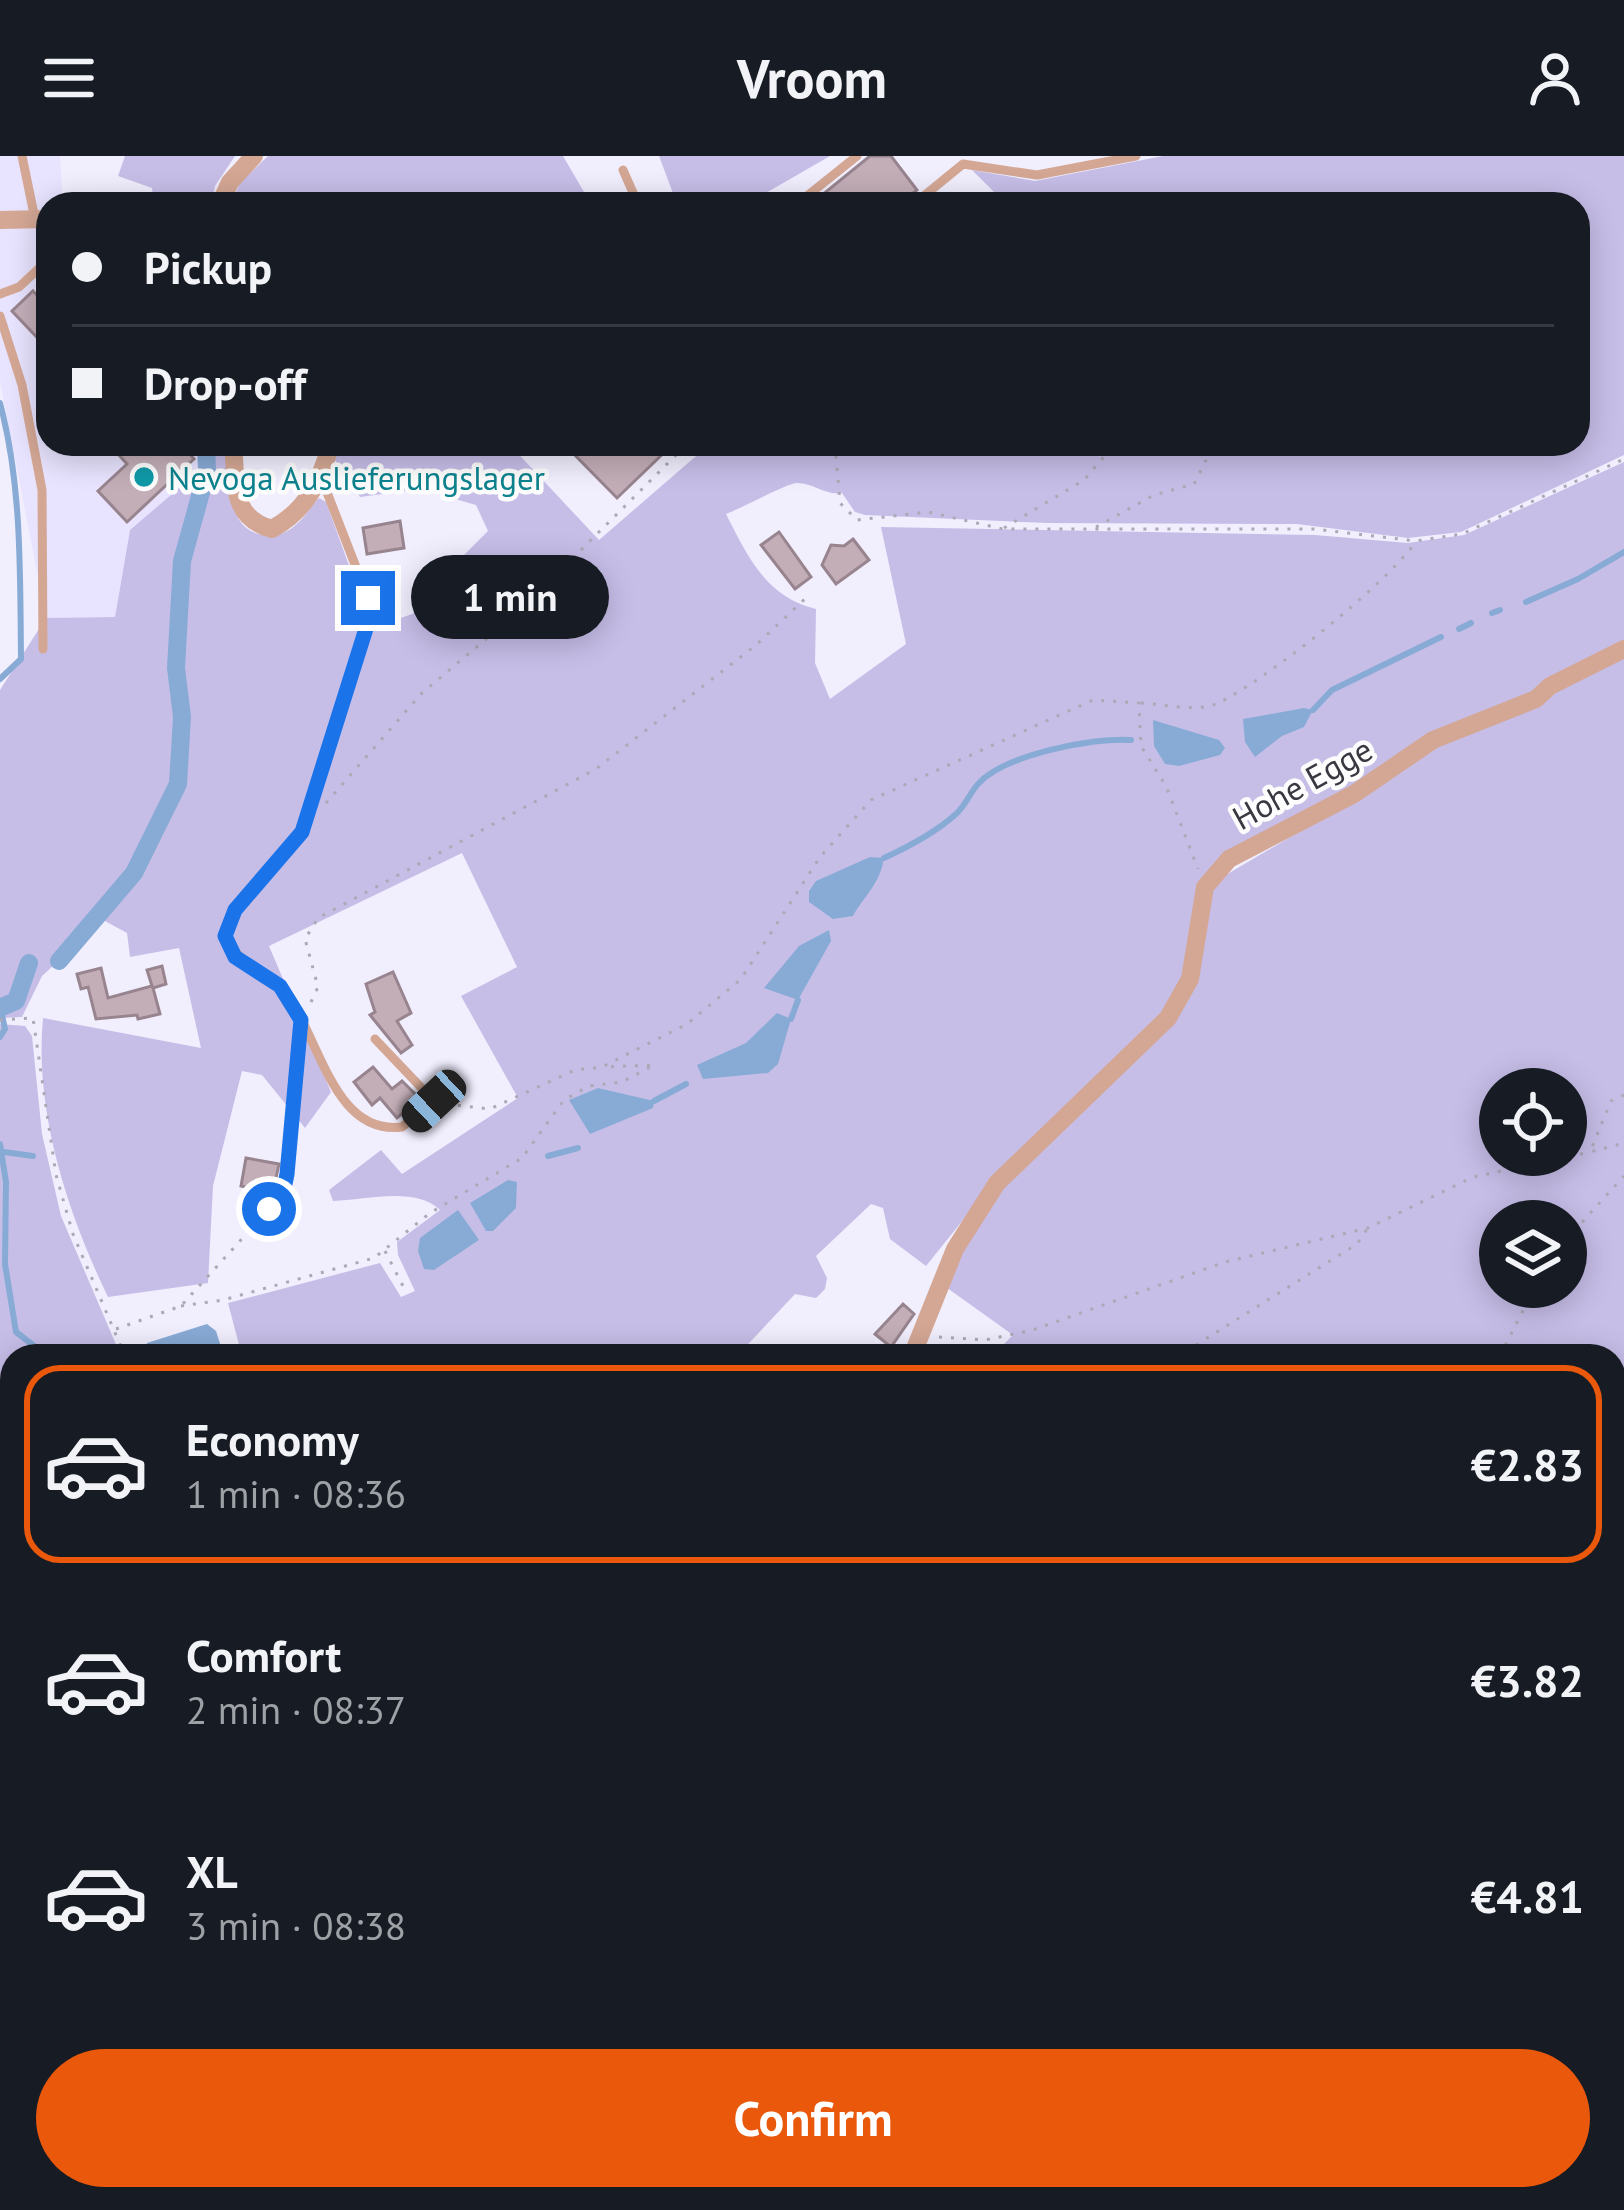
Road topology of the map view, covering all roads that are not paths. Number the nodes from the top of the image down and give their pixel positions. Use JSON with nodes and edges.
{"nodes":[{"id":1,"x":22,"y":156,"type":"edge"},
{"id":2,"x":254,"y":156,"type":"edge"},
{"id":3,"x":857,"y":156,"type":"edge"},
{"id":4,"x":950,"y":156,"type":"edge"},
{"id":5,"x":1136,"y":156,"type":"edge"},
{"id":6,"x":963,"y":164,"type":"junction"},
{"id":7,"x":623,"y":170,"type":"dead end"},
{"id":8,"x":225,"y":192,"type":"edge"},
{"id":9,"x":633,"y":192,"type":"edge"},
{"id":10,"x":812,"y":192,"type":"edge"},
{"id":11,"x":929,"y":192,"type":"edge"},
{"id":12,"x":36,"y":200,"type":"edge"},
{"id":13,"x":36,"y":219,"type":"edge"},
{"id":14,"x":0,"y":220,"type":"edge"},
{"id":15,"x":36,"y":272,"type":"edge"},
{"id":16,"x":0,"y":294,"type":"edge"},
{"id":17,"x":0,"y":316,"type":"edge"},
{"id":18,"x":234,"y":456,"type":"edge"},
{"id":19,"x":327,"y":456,"type":"edge"},
{"id":20,"x":321,"y":477,"type":"junction"},
{"id":21,"x":43,"y":649,"type":"dead end"},
{"id":22,"x":1624,"y":649,"type":"edge"},
{"id":23,"x":297,"y":1015,"type":"junction"},
{"id":24,"x":375,"y":1039,"type":"dead end"},
{"id":25,"x":263,"y":1224,"type":"dead end"},
{"id":26,"x":917,"y":1344,"type":"edge"}],
"edges":[{"from":1,"to":12,"type":"lane"},
{"from":2,"to":8,"type":"street"},
{"from":3,"to":10,"type":"lane"},
{"from":4,"to":6,"type":"lane"},
{"from":5,"to":6,"type":"lane"},
{"from":6,"to":11,"type":"lane"},
{"from":7,"to":9,"type":"lane"},
{"from":13,"to":14,"type":"street"},
{"from":15,"to":16,"type":"lane"},
{"from":17,"to":21,"type":"lane"},
{"from":18,"to":20,"type":"street"},
{"from":19,"to":20,"type":"street"},
{"from":20,"to":23,"type":"lane"},
{"from":22,"to":26,"type":"street","name":"Hohe Egge"},
{"from":23,"to":24,"type":"lane"},
{"from":23,"to":25,"type":"lane"}]}
